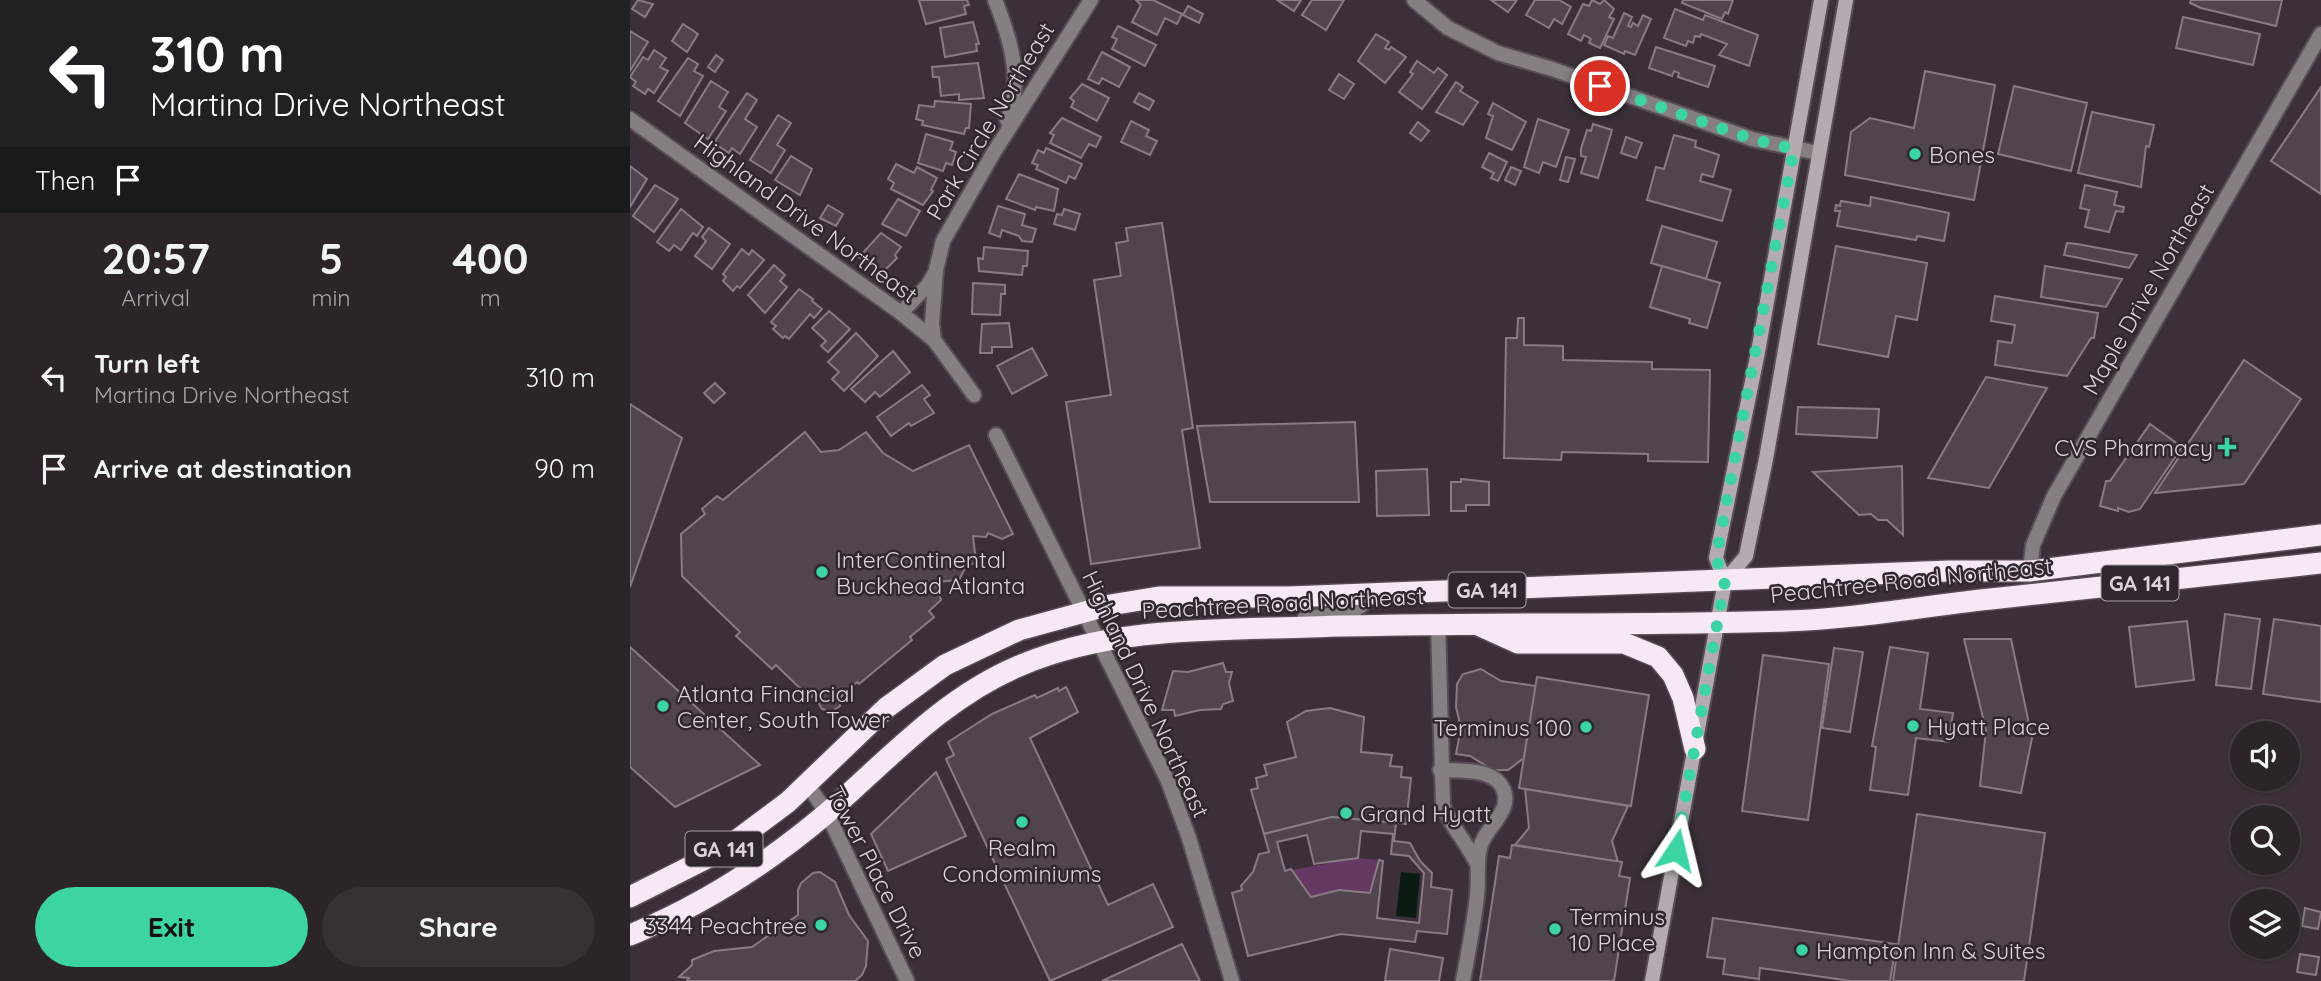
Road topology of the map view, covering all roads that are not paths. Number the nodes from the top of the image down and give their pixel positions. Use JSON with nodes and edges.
{"nodes":[{"id":1,"x":995,"y":0,"type":"edge"},
{"id":2,"x":1091,"y":0,"type":"edge"},
{"id":3,"x":1414,"y":0,"type":"edge"},
{"id":4,"x":1821,"y":0,"type":"edge"},
{"id":5,"x":1846,"y":0,"type":"edge"},
{"id":6,"x":2321,"y":34,"type":"edge"},
{"id":7,"x":630,"y":119,"type":"edge"},
{"id":8,"x":1794,"y":149,"type":"junction"},
{"id":9,"x":994,"y":152,"type":"junction"},
{"id":10,"x":1818,"y":153,"type":"junction"},
{"id":11,"x":936,"y":270,"type":"junction"},
{"id":12,"x":901,"y":313,"type":"junction"},
{"id":13,"x":934,"y":340,"type":"junction"},
{"id":14,"x":974,"y":395,"type":"dead end"},
{"id":15,"x":996,"y":436,"type":"dead end"},
{"id":16,"x":2321,"y":535,"type":"edge"},
{"id":17,"x":2321,"y":563,"type":"edge"},
{"id":18,"x":2030,"y":571,"type":"junction"},
{"id":19,"x":1725,"y":581,"type":"junction"},
{"id":20,"x":1361,"y":594,"type":"junction"},
{"id":21,"x":1082,"y":612,"type":"junction"},
{"id":22,"x":1438,"y":622,"type":"junction"},
{"id":23,"x":1473,"y":622,"type":"junction"},
{"id":24,"x":1717,"y":622,"type":"junction"},
{"id":25,"x":1248,"y":629,"type":"junction"},
{"id":26,"x":1098,"y":643,"type":"junction"},
{"id":27,"x":1695,"y":749,"type":"junction"},
{"id":28,"x":1440,"y":770,"type":"junction"},
{"id":29,"x":807,"y":784,"type":"junction"},
{"id":30,"x":827,"y":813,"type":"junction"},
{"id":31,"x":1478,"y":867,"type":"junction"},
{"id":32,"x":630,"y":897,"type":"edge"},
{"id":33,"x":630,"y":935,"type":"edge"},
{"id":34,"x":907,"y":981,"type":"edge"},
{"id":35,"x":1232,"y":981,"type":"edge"},
{"id":36,"x":1463,"y":981,"type":"edge"},
{"id":37,"x":1652,"y":981,"type":"edge"}],
"edges":[{"from":1,"to":9,"type":"street"},
{"from":2,"to":9,"type":"street","name":"Park Circle Northeast"},
{"from":3,"to":8,"type":"street"},
{"from":4,"to":8,"type":"main road"},
{"from":5,"to":10,"type":"main road"},
{"from":6,"to":18,"type":"street","name":"Maple Drive Northeast"},
{"from":7,"to":12,"type":"street","name":"Highland Drive Northeast"},
{"from":8,"to":10,"type":"street"},
{"from":8,"to":19,"type":"main road"},
{"from":9,"to":11,"type":"street","name":"Park Circle Northeast"},
{"from":10,"to":19,"type":"main road"},
{"from":11,"to":12,"type":"street","name":"Park Circle Northeast"},
{"from":11,"to":13,"type":"street","name":"Park Circle Northeast"},
{"from":12,"to":13,"type":"street","name":"Highland Drive Northeast"},
{"from":13,"to":14,"type":"street","name":"Highland Drive Northeast"},
{"from":15,"to":21,"type":"street","name":"Highland Drive Northeast"},
{"from":16,"to":18,"type":"highway","name":"Peachtree Road Northeast","number":"GA 141"},
{"from":17,"to":24,"type":"highway","name":"Peachtree Road Northeast","number":"GA 141"},
{"from":18,"to":19,"type":"highway","name":"Peachtree Road Northeast","number":"GA 141"},
{"from":19,"to":20,"type":"highway","name":"Peachtree Road Northeast","number":"GA 141"},
{"from":19,"to":24,"type":"main road"},
{"from":20,"to":21,"type":"highway","name":"Peachtree Road Northeast","number":"GA 141"},
{"from":20,"to":25,"type":"street"},
{"from":21,"to":26,"type":"street","name":"Highland Drive Northeast"},
{"from":21,"to":29,"type":"highway","name":"Peachtree Road Northeast","number":"GA 141"},
{"from":22,"to":23,"type":"highway","name":"Peachtree Road Northeast","number":"GA 141"},
{"from":22,"to":25,"type":"highway","name":"Peachtree Road Northeast","number":"GA 141"},
{"from":22,"to":28,"type":"street"},
{"from":23,"to":24,"type":"highway","name":"Peachtree Road Northeast","number":"GA 141"},
{"from":23,"to":27,"type":"highway"},
{"from":24,"to":27,"type":"main road"},
{"from":25,"to":26,"type":"highway","name":"Peachtree Road Northeast","number":"GA 141"},
{"from":26,"to":30,"type":"highway","name":"Peachtree Road Northeast","number":"GA 141"},
{"from":26,"to":35,"type":"street","name":"Highland Drive Northeast"},
{"from":27,"to":37,"type":"main road"},
{"from":28,"to":31,"type":"street"},
{"from":28,"to":31,"type":"street"},
{"from":29,"to":30,"type":"street","name":"Tower Place Drive"},
{"from":29,"to":32,"type":"highway","name":"Peachtree Road Northeast","number":"GA 141"},
{"from":30,"to":33,"type":"highway","name":"Peachtree Road Northeast","number":"GA 141"},
{"from":30,"to":34,"type":"street","name":"Tower Place Drive"},
{"from":31,"to":36,"type":"street"}]}
